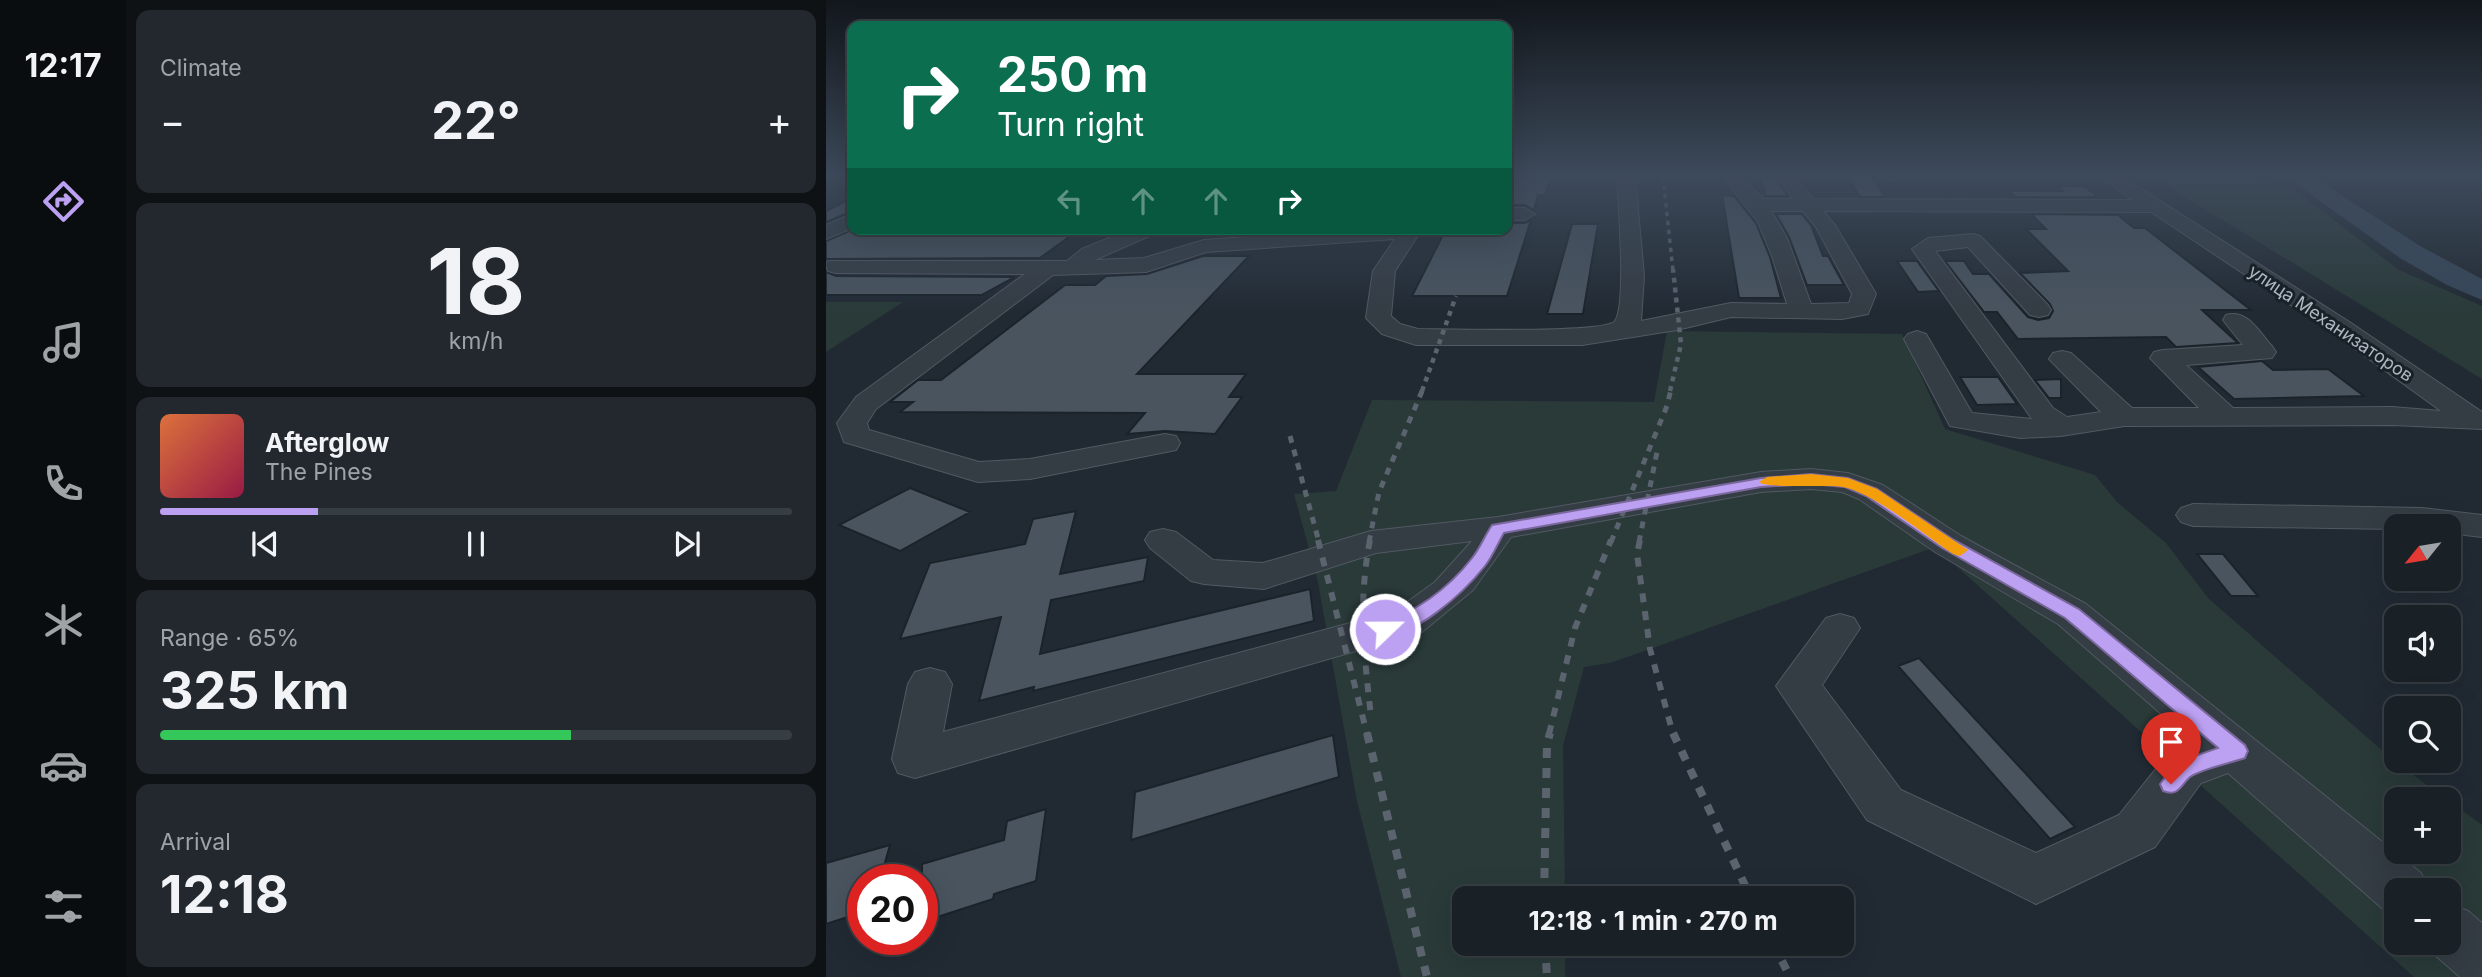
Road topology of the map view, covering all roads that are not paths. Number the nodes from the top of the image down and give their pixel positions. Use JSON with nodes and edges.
{"nodes":[{"id":1,"x":847,"y":222,"type":"edge"},
{"id":2,"x":1629,"y":222,"type":"edge"},
{"id":3,"x":1769,"y":222,"type":"edge"},
{"id":4,"x":1822,"y":222,"type":"edge"},
{"id":5,"x":2179,"y":222,"type":"edge"},
{"id":6,"x":826,"y":233,"type":"edge"},
{"id":7,"x":1135,"y":235,"type":"edge"},
{"id":8,"x":1313,"y":235,"type":"edge"},
{"id":9,"x":1408,"y":235,"type":"edge"},
{"id":10,"x":1288,"y":236,"type":"edge"},
{"id":11,"x":1780,"y":250,"type":"junction"},
{"id":12,"x":1839,"y":250,"type":"junction"},
{"id":13,"x":829,"y":268,"type":"edge"},
{"id":14,"x":1058,"y":268,"type":"junction"},
{"id":15,"x":2039,"y":310,"type":"dead end"},
{"id":16,"x":1802,"y":312,"type":"junction"},
{"id":17,"x":2235,"y":320,"type":"dead end"},
{"id":18,"x":1620,"y":330,"type":"junction"},
{"id":19,"x":1917,"y":339,"type":"dead end"},
{"id":20,"x":2062,"y":359,"type":"dead end"},
{"id":21,"x":2124,"y":417,"type":"junction"},
{"id":22,"x":2226,"y":417,"type":"junction"},
{"id":23,"x":2479,"y":424,"type":"edge"},
{"id":24,"x":2062,"y":427,"type":"junction"},
{"id":25,"x":1165,"y":443,"type":"dead end"},
{"id":26,"x":2193,"y":515,"type":"dead end"},
{"id":27,"x":2482,"y":526,"type":"edge"},
{"id":28,"x":1498,"y":528,"type":"junction"},
{"id":29,"x":1163,"y":540,"type":"dead end"},
{"id":30,"x":1840,"y":628,"type":"dead end"},
{"id":31,"x":930,"y":684,"type":"dead end"},
{"id":32,"x":2237,"y":751,"type":"junction"},
{"id":33,"x":2387,"y":878,"type":"edge"},
{"id":34,"x":2461,"y":941,"type":"edge"},
{"id":35,"x":2482,"y":959,"type":"edge"},
{"id":36,"x":2482,"y":968,"type":"edge"},
{"id":37,"x":2469,"y":977,"type":"edge"}],
"edges":[{"from":1,"to":6,"type":"street"},
{"from":2,"to":18,"type":"street"},
{"from":3,"to":11,"type":"street"},
{"from":4,"to":12,"type":"street"},
{"from":5,"to":23,"type":"street","name":"улица Механизаторов"},
{"from":7,"to":14,"type":"street"},
{"from":8,"to":10,"type":"street"},
{"from":9,"to":18,"type":"street"},
{"from":10,"to":14,"type":"street"},
{"from":11,"to":12,"type":"street"},
{"from":11,"to":16,"type":"street"},
{"from":12,"to":16,"type":"street"},
{"from":13,"to":14,"type":"street"},
{"from":14,"to":25,"type":"street"},
{"from":15,"to":24,"type":"street"},
{"from":16,"to":18,"type":"street"},
{"from":17,"to":22,"type":"street"},
{"from":19,"to":24,"type":"street"},
{"from":20,"to":21,"type":"street"},
{"from":21,"to":22,"type":"street"},
{"from":21,"to":24,"type":"street"},
{"from":22,"to":23,"type":"street"},
{"from":26,"to":27,"type":"street"},
{"from":28,"to":29,"type":"street"},
{"from":28,"to":31,"type":"street"},
{"from":28,"to":32,"type":"street"},
{"from":30,"to":32,"type":"street"},
{"from":32,"to":33,"type":"street"},
{"from":34,"to":35,"type":"street"},
{"from":36,"to":37,"type":"street"}]}
